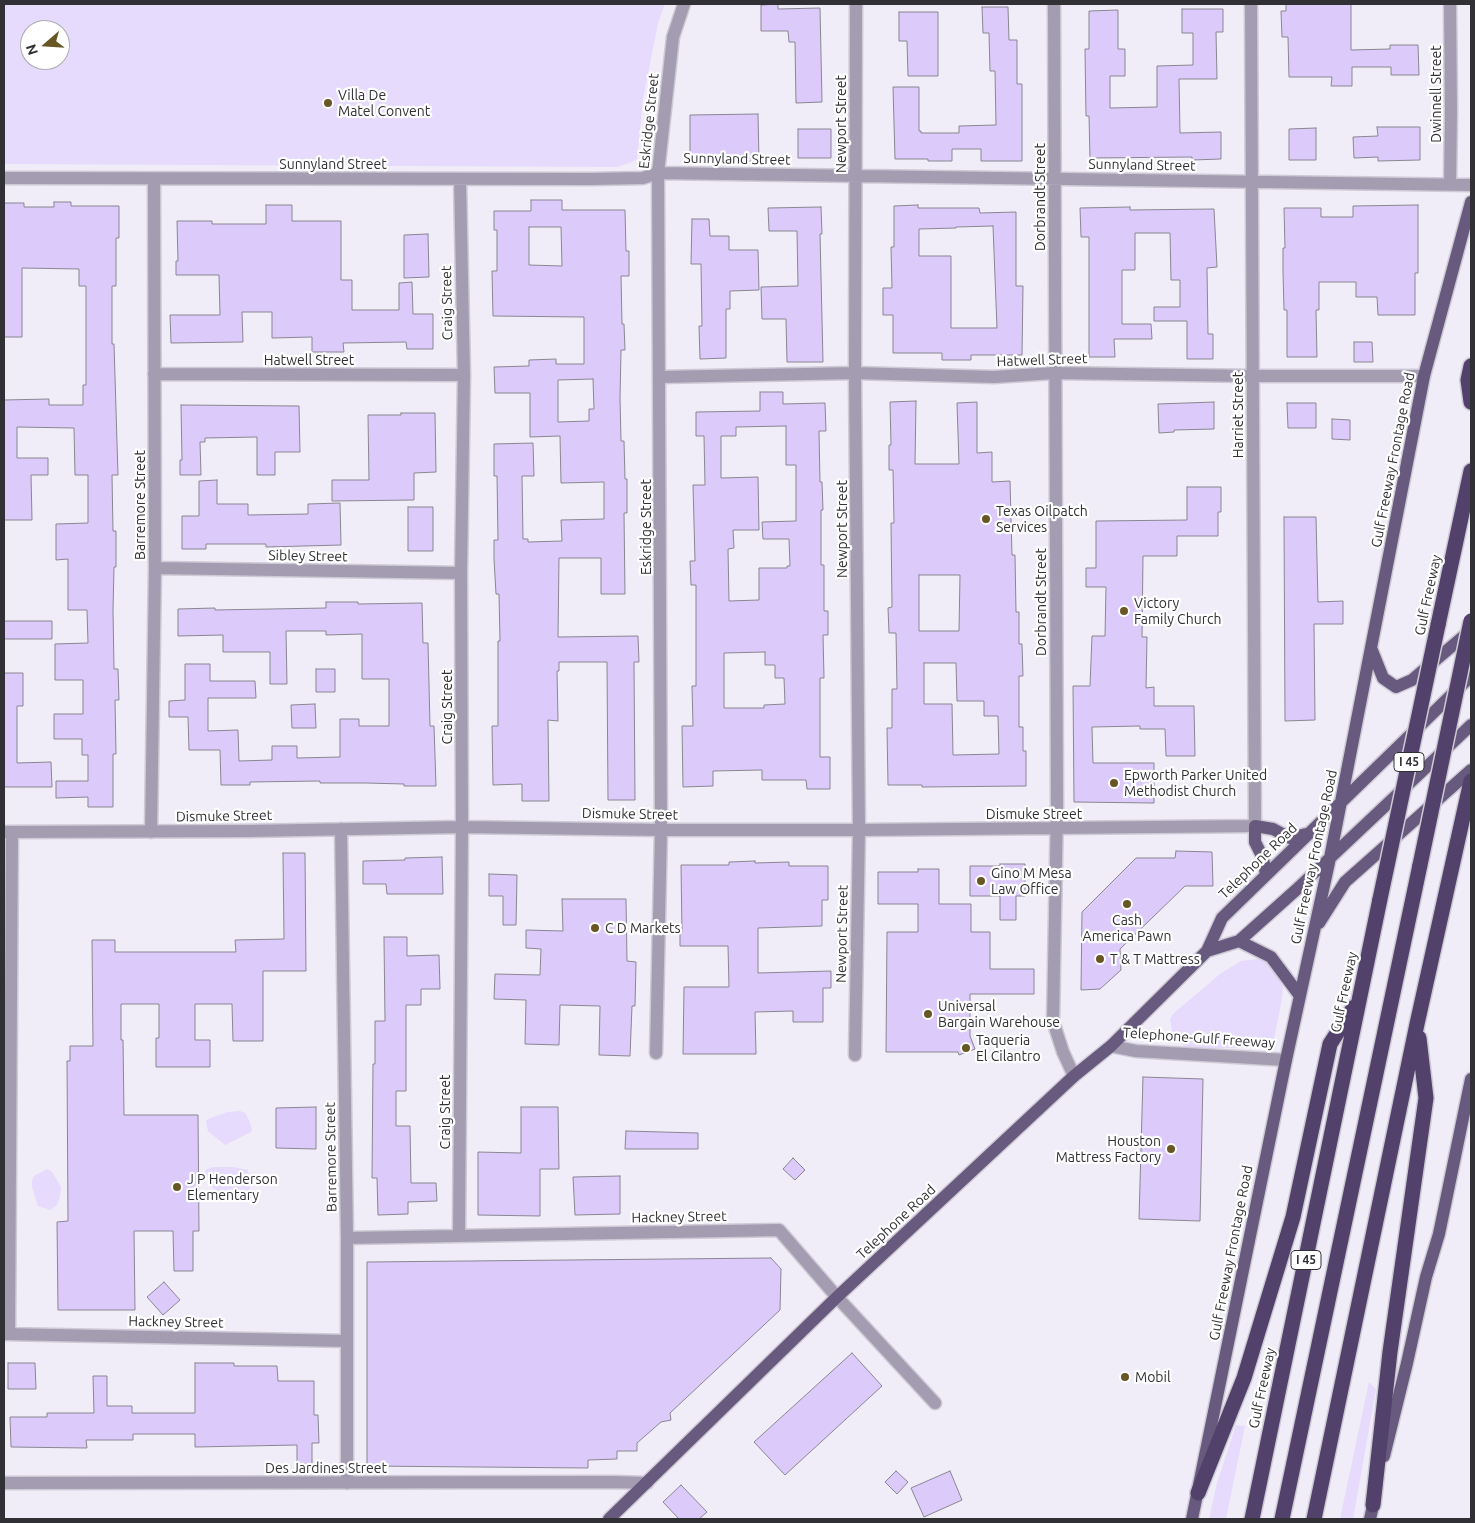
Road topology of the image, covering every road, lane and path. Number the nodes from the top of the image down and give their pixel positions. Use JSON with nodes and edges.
{"nodes":[{"id":1,"x":684,"y":4,"type":"edge"},
{"id":2,"x":856,"y":4,"type":"edge"},
{"id":3,"x":1054,"y":4,"type":"edge"},
{"id":4,"x":1251,"y":4,"type":"edge"},
{"id":5,"x":1450,"y":4,"type":"edge"},
{"id":6,"x":658,"y":173,"type":"junction"},
{"id":7,"x":856,"y":176,"type":"junction"},
{"id":8,"x":4,"y":178,"type":"edge"},
{"id":9,"x":154,"y":179,"type":"junction"},
{"id":10,"x":460,"y":179,"type":"junction"},
{"id":11,"x":1055,"y":179,"type":"junction"},
{"id":12,"x":1251,"y":182,"type":"junction"},
{"id":13,"x":1450,"y":184,"type":"junction"},
{"id":14,"x":1471,"y":185,"type":"edge"},
{"id":15,"x":1471,"y":202,"type":"edge"},
{"id":16,"x":1471,"y":366,"type":"edge"},
{"id":17,"x":856,"y":373,"type":"junction"},
{"id":18,"x":1054,"y":373,"type":"junction"},
{"id":19,"x":154,"y":374,"type":"junction"},
{"id":20,"x":464,"y":375,"type":"junction"},
{"id":21,"x":1253,"y":376,"type":"junction"},
{"id":22,"x":1424,"y":376,"type":"junction"},
{"id":23,"x":660,"y":377,"type":"junction"},
{"id":24,"x":1471,"y":402,"type":"edge"},
{"id":25,"x":1471,"y":471,"type":"edge"},
{"id":26,"x":155,"y":568,"type":"junction"},
{"id":27,"x":461,"y":573,"type":"junction"},
{"id":28,"x":1471,"y":621,"type":"edge"},
{"id":29,"x":1471,"y":630,"type":"edge"},
{"id":30,"x":1371,"y":648,"type":"junction"},
{"id":31,"x":1471,"y":676,"type":"edge"},
{"id":32,"x":1471,"y":725,"type":"edge"},
{"id":33,"x":1471,"y":770,"type":"edge"},
{"id":34,"x":1471,"y":781,"type":"edge"},
{"id":35,"x":1342,"y":801,"type":"junction"},
{"id":36,"x":1255,"y":826,"type":"junction"},
{"id":37,"x":462,"y":827,"type":"junction"},
{"id":38,"x":1057,"y":828,"type":"junction"},
{"id":39,"x":341,"y":829,"type":"junction"},
{"id":40,"x":662,"y":830,"type":"junction"},
{"id":41,"x":859,"y":830,"type":"junction"},
{"id":42,"x":8,"y":832,"type":"edge"},
{"id":43,"x":150,"y":832,"type":"junction"},
{"id":44,"x":1308,"y":833,"type":"junction"},
{"id":45,"x":1330,"y":858,"type":"junction"},
{"id":46,"x":1266,"y":875,"type":"junction"},
{"id":47,"x":1314,"y":930,"type":"junction"},
{"id":48,"x":1239,"y":941,"type":"junction"},
{"id":49,"x":1207,"y":951,"type":"junction"},
{"id":50,"x":1300,"y":996,"type":"junction"},
{"id":51,"x":1359,"y":1000,"type":"junction"},
{"id":52,"x":1417,"y":1024,"type":"junction"},
{"id":53,"x":1111,"y":1046,"type":"junction"},
{"id":54,"x":656,"y":1053,"type":"dead end"},
{"id":55,"x":855,"y":1055,"type":"dead end"},
{"id":56,"x":1286,"y":1060,"type":"junction"},
{"id":57,"x":1074,"y":1076,"type":"junction"},
{"id":58,"x":1471,"y":1079,"type":"edge"},
{"id":59,"x":459,"y":1236,"type":"junction"},
{"id":60,"x":347,"y":1238,"type":"junction"},
{"id":61,"x":837,"y":1297,"type":"junction"},
{"id":62,"x":6,"y":1334,"type":"edge"},
{"id":63,"x":347,"y":1341,"type":"junction"},
{"id":64,"x":935,"y":1403,"type":"dead end"},
{"id":65,"x":4,"y":1483,"type":"edge"},
{"id":66,"x":347,"y":1483,"type":"junction"},
{"id":67,"x":648,"y":1483,"type":"junction"},
{"id":68,"x":1198,"y":1493,"type":"junction"},
{"id":69,"x":1372,"y":1512,"type":"edge"},
{"id":70,"x":609,"y":1519,"type":"edge"},
{"id":71,"x":1192,"y":1519,"type":"edge"},
{"id":72,"x":1252,"y":1519,"type":"edge"},
{"id":73,"x":1282,"y":1519,"type":"edge"},
{"id":74,"x":1314,"y":1519,"type":"edge"}],
"edges":[{"from":1,"to":6,"type":"street","name":"Eskridge Street"},
{"from":2,"to":7,"type":"street","name":"Newport Street"},
{"from":3,"to":11,"type":"street","name":"Dorbrandt Street"},
{"from":4,"to":12,"type":"street","name":"Harriet Street"},
{"from":5,"to":13,"type":"street","name":"Dwinnell Street"},
{"from":6,"to":7,"type":"street","name":"Sunnyland Street"},
{"from":6,"to":10,"type":"street","name":"Sunnyland Street"},
{"from":6,"to":23,"type":"street","name":"Eskridge Street"},
{"from":7,"to":11,"type":"street","name":"Sunnyland Street"},
{"from":7,"to":17,"type":"street","name":"Newport Street"},
{"from":8,"to":9,"type":"street","name":"Sunnyland Street"},
{"from":9,"to":10,"type":"street","name":"Sunnyland Street"},
{"from":9,"to":19,"type":"street","name":"Barremore Street"},
{"from":10,"to":20,"type":"street","name":"Craig Street"},
{"from":11,"to":12,"type":"street","name":"Sunnyland Street"},
{"from":11,"to":18,"type":"street","name":"Dorbrandt Street"},
{"from":12,"to":13,"type":"street","name":"Sunnyland Street"},
{"from":12,"to":21,"type":"street","name":"Harriet Street"},
{"from":13,"to":14,"type":"street","name":"Sunnyland Street"},
{"from":15,"to":22,"type":"main road","name":"Gulf Freeway Frontage Road"},
{"from":16,"to":24,"type":"highway"},
{"from":17,"to":18,"type":"street","name":"Hatwell Street"},
{"from":17,"to":23,"type":"street","name":"Hatwell Street"},
{"from":17,"to":41,"type":"street","name":"Newport Street"},
{"from":18,"to":21,"type":"street","name":"Hatwell Street"},
{"from":18,"to":38,"type":"street","name":"Dorbrandt Street"},
{"from":19,"to":20,"type":"street","name":"Hatwell Street"},
{"from":19,"to":26,"type":"street","name":"Barremore Street"},
{"from":20,"to":27,"type":"street","name":"Craig Street"},
{"from":21,"to":22,"type":"street","name":"Hatwell Street"},
{"from":21,"to":36,"type":"street","name":"Harriet Street"},
{"from":22,"to":30,"type":"main road","name":"Gulf Freeway Frontage Road"},
{"from":23,"to":40,"type":"street","name":"Eskridge Street"},
{"from":25,"to":51,"type":"highway","name":"Gulf Freeway","number":"I 45","bridge":true},
{"from":26,"to":27,"type":"street","name":"Sibley Street"},
{"from":26,"to":43,"type":"street","name":"Barremore Street"},
{"from":27,"to":37,"type":"street","name":"Craig Street"},
{"from":28,"to":73,"type":"highway","bridge":true},
{"from":29,"to":30,"type":"main road"},
{"from":30,"to":35,"type":"main road","name":"Gulf Freeway Frontage Road"},
{"from":31,"to":35,"type":"main road","name":"Telephone Road"},
{"from":32,"to":45,"type":"main road","name":"Telephone Road"},
{"from":33,"to":47,"type":"main road"},
{"from":34,"to":52,"type":"highway"},
{"from":35,"to":44,"type":"main road","name":"Telephone Road"},
{"from":35,"to":45,"type":"main road","name":"Gulf Freeway Frontage Road"},
{"from":36,"to":38,"type":"street","name":"Dismuke Street"},
{"from":36,"to":44,"type":"main road"},
{"from":36,"to":46,"type":"main road"},
{"from":37,"to":39,"type":"street","name":"Dismuke Street"},
{"from":37,"to":40,"type":"street","name":"Dismuke Street"},
{"from":37,"to":59,"type":"street","name":"Craig Street"},
{"from":38,"to":41,"type":"street","name":"Dismuke Street"},
{"from":38,"to":57,"type":"street","name":"Dorbrandt Street"},
{"from":39,"to":43,"type":"street","name":"Dismuke Street"},
{"from":39,"to":60,"type":"street","name":"Barremore Street"},
{"from":40,"to":41,"type":"street","name":"Dismuke Street"},
{"from":40,"to":54,"type":"street","name":"Eskridge Street"},
{"from":41,"to":55,"type":"street","name":"Newport Street"},
{"from":42,"to":43,"type":"street","name":"Dismuke Street"},
{"from":42,"to":62,"type":"street"},
{"from":44,"to":46,"type":"main road","name":"Telephone Road"},
{"from":45,"to":47,"type":"main road","name":"Gulf Freeway Frontage Road"},
{"from":45,"to":48,"type":"main road","name":"Telephone Road"},
{"from":46,"to":49,"type":"main road","name":"Telephone Road"},
{"from":47,"to":50,"type":"main road","name":"Gulf Freeway Frontage Road"},
{"from":48,"to":49,"type":"main road","name":"Telephone Road"},
{"from":48,"to":50,"type":"main road"},
{"from":49,"to":53,"type":"main road","name":"Telephone Road"},
{"from":50,"to":56,"type":"main road","name":"Gulf Freeway Frontage Road"},
{"from":51,"to":68,"type":"highway"},
{"from":51,"to":72,"type":"highway","name":"Gulf Freeway","number":"I 45"},
{"from":52,"to":69,"type":"highway"},
{"from":52,"to":74,"type":"highway"},
{"from":53,"to":56,"type":"street","name":"Telephone-Gulf Freeway"},
{"from":53,"to":57,"type":"main road","name":"Telephone Road"},
{"from":56,"to":68,"type":"main road","name":"Gulf Freeway Frontage Road"},
{"from":57,"to":61,"type":"main road","name":"Telephone Road"},
{"from":58,"to":69,"type":"main road"},
{"from":59,"to":60,"type":"street","name":"Hackney Street"},
{"from":59,"to":61,"type":"street","name":"Hackney Street"},
{"from":60,"to":63,"type":"street","name":"Barremore Street"},
{"from":61,"to":64,"type":"street","name":"Hackney Street"},
{"from":61,"to":67,"type":"main road","name":"Telephone Road"},
{"from":62,"to":63,"type":"street","name":"Hackney Street"},
{"from":63,"to":66,"type":"street","name":"Barremore Street"},
{"from":65,"to":66,"type":"street","name":"Des Jardines Street"},
{"from":66,"to":67,"type":"street","name":"Des Jardines Street"},
{"from":67,"to":70,"type":"main road","name":"Telephone Road"},
{"from":68,"to":71,"type":"main road","name":"Gulf Freeway Frontage Road"}]}
